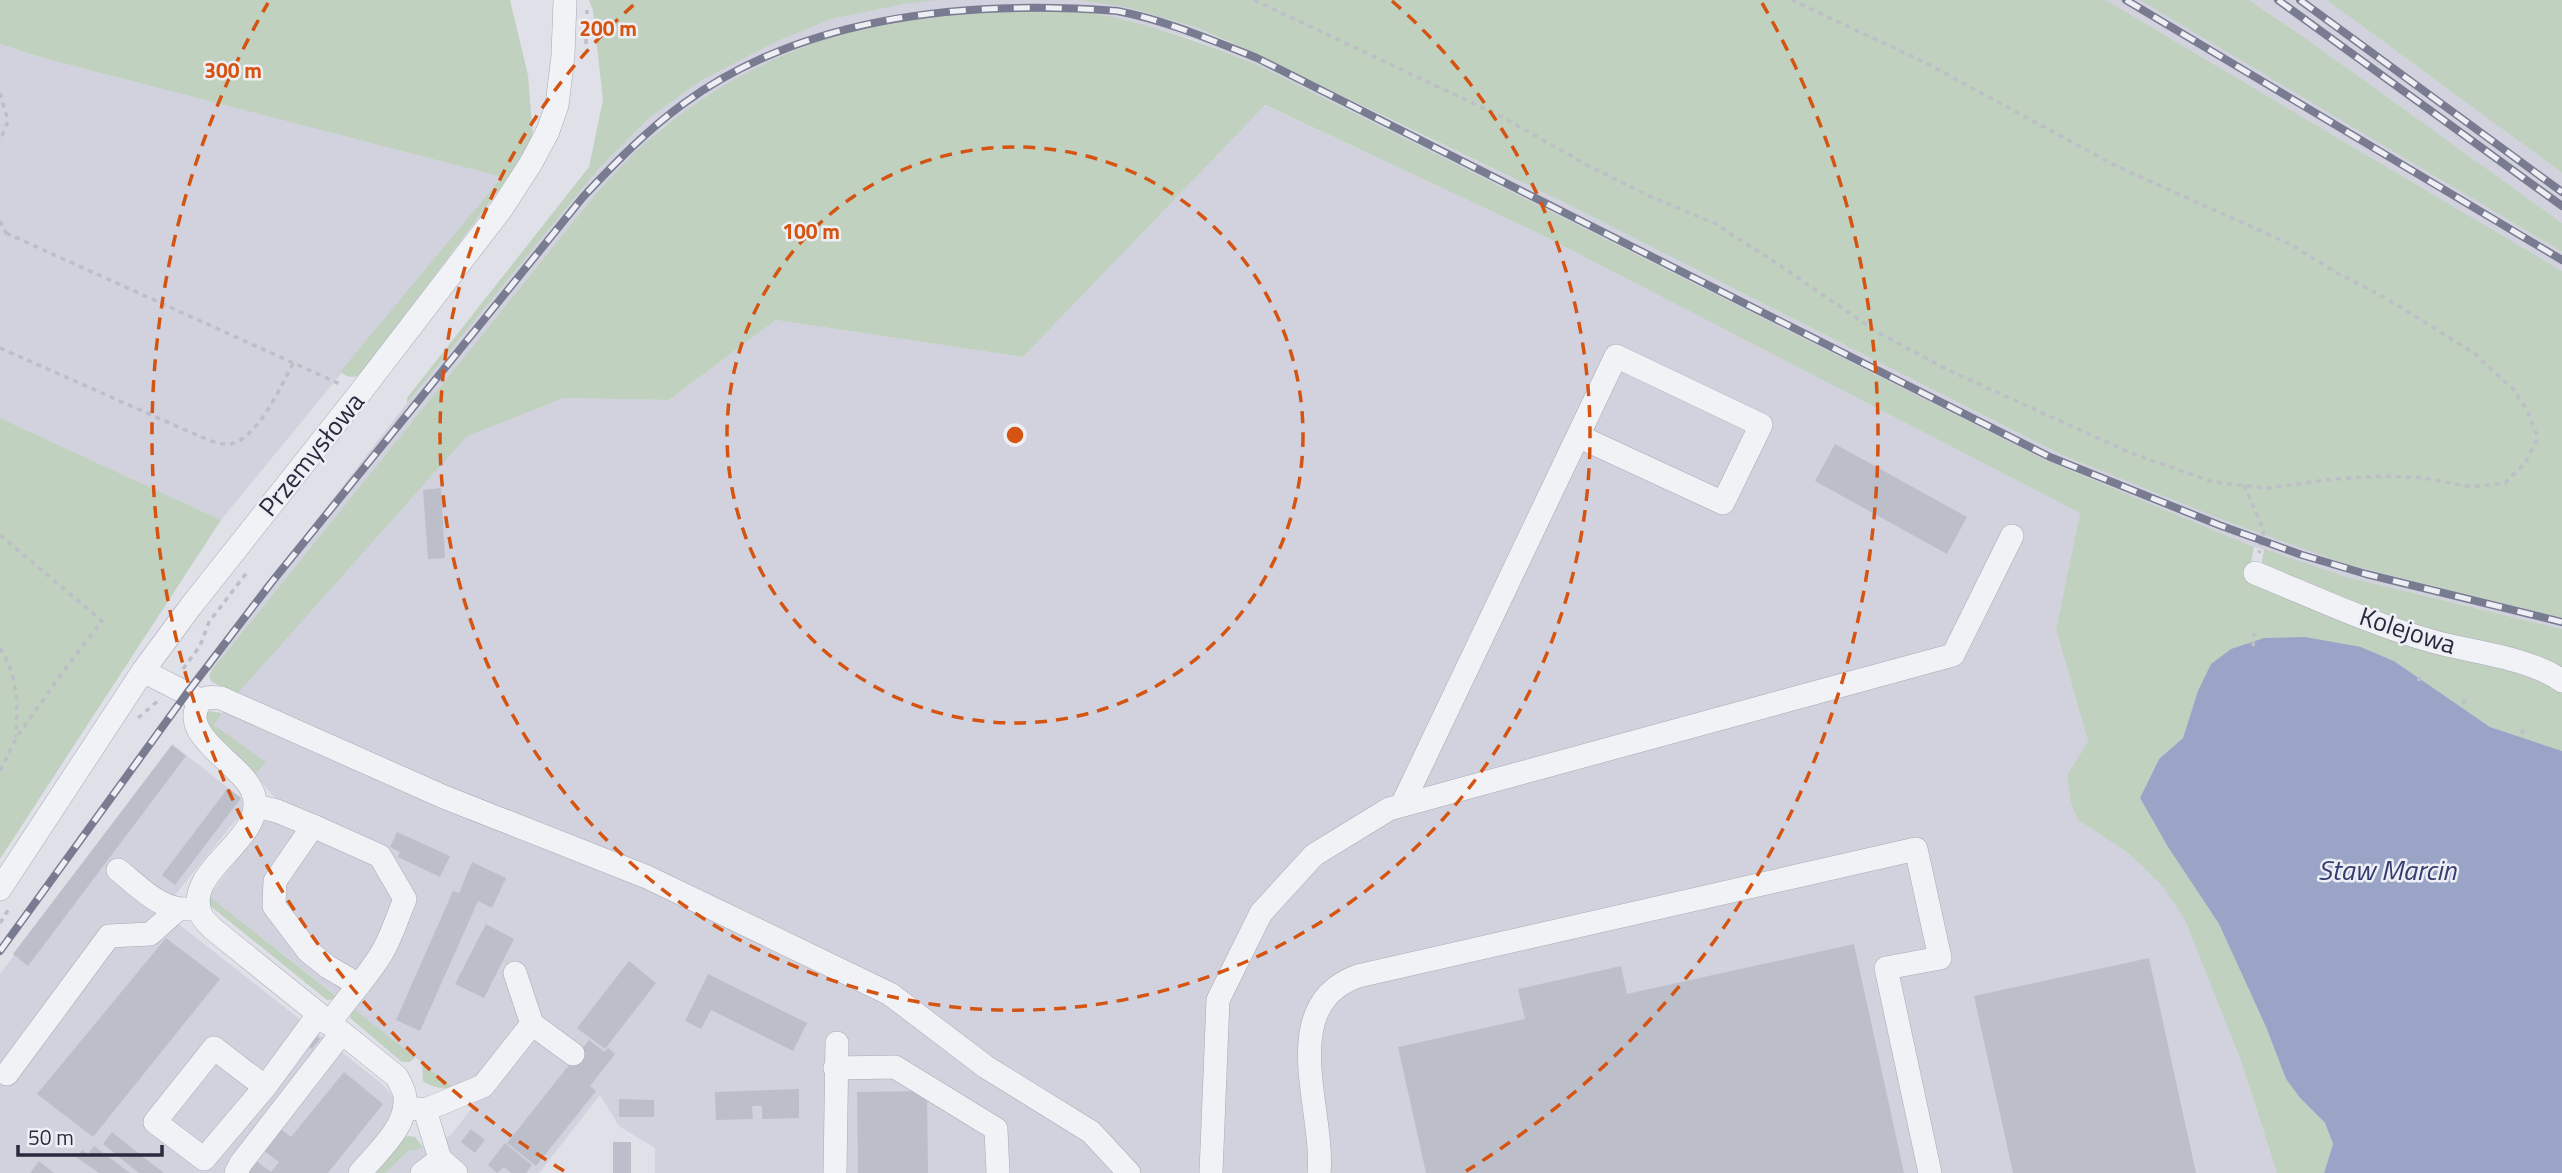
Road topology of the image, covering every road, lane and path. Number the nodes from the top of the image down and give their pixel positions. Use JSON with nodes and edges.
{"nodes":[{"id":1,"x":565,"y":0,"type":"edge"},
{"id":2,"x":1254,"y":0,"type":"edge"},
{"id":3,"x":1792,"y":0,"type":"edge"},
{"id":4,"x":0,"y":93,"type":"edge"},
{"id":5,"x":0,"y":141,"type":"edge"},
{"id":6,"x":0,"y":221,"type":"edge"},
{"id":7,"x":0,"y":232,"type":"edge"},
{"id":8,"x":6,"y":233,"type":"junction"},
{"id":9,"x":0,"y":348,"type":"edge"},
{"id":10,"x":294,"y":362,"type":"junction"},
{"id":11,"x":359,"y":394,"type":"junction"},
{"id":12,"x":1578,"y":436,"type":"junction"},
{"id":13,"x":2244,"y":485,"type":"junction"},
{"id":14,"x":0,"y":535,"type":"edge"},
{"id":15,"x":2012,"y":536,"type":"dead end"},
{"id":16,"x":2255,"y":573,"type":"joint"},
{"id":17,"x":2254,"y":634,"type":"dead end"},
{"id":18,"x":2253,"y":646,"type":"dead end"},
{"id":19,"x":0,"y":648,"type":"edge"},
{"id":20,"x":143,"y":671,"type":"junction"},
{"id":21,"x":2422,"y":673,"type":"dead end"},
{"id":22,"x":2418,"y":681,"type":"dead end"},
{"id":23,"x":2562,"y":681,"type":"edge"},
{"id":24,"x":2467,"y":695,"type":"dead end"},
{"id":25,"x":200,"y":700,"type":"junction"},
{"id":26,"x":2463,"y":704,"type":"dead end"},
{"id":27,"x":2524,"y":725,"type":"dead end"},
{"id":28,"x":2522,"y":734,"type":"dead end"},
{"id":29,"x":16,"y":738,"type":"junction"},
{"id":30,"x":0,"y":771,"type":"edge"},
{"id":31,"x":1402,"y":805,"type":"junction"},
{"id":32,"x":256,"y":806,"type":"junction"},
{"id":33,"x":313,"y":826,"type":"junction"},
{"id":34,"x":118,"y":870,"type":"dead end"},
{"id":35,"x":0,"y":889,"type":"edge"},
{"id":36,"x":188,"y":909,"type":"junction"},
{"id":37,"x":515,"y":973,"type":"dead end"},
{"id":38,"x":359,"y":985,"type":"junction"},
{"id":39,"x":330,"y":1024,"type":"junction"},
{"id":40,"x":532,"y":1024,"type":"junction"},
{"id":41,"x":837,"y":1043,"type":"dead end"},
{"id":42,"x":573,"y":1054,"type":"dead end"},
{"id":43,"x":835,"y":1068,"type":"junction"},
{"id":44,"x":6,"y":1074,"type":"dead end"},
{"id":45,"x":265,"y":1087,"type":"junction"},
{"id":46,"x":415,"y":1108,"type":"junction"},
{"id":47,"x":439,"y":1168,"type":"edge"},
{"id":48,"x":236,"y":1173,"type":"edge"},
{"id":49,"x":360,"y":1173,"type":"edge"},
{"id":50,"x":835,"y":1173,"type":"edge"},
{"id":51,"x":998,"y":1173,"type":"edge"},
{"id":52,"x":1129,"y":1173,"type":"edge"},
{"id":53,"x":1210,"y":1173,"type":"edge"},
{"id":54,"x":1319,"y":1173,"type":"edge"},
{"id":55,"x":1930,"y":1173,"type":"edge"}],
"edges":[{"from":1,"to":11,"type":"street","name":"Przemysłowa"},
{"from":2,"to":13,"type":"path"},
{"from":3,"to":13,"type":"path"},
{"from":4,"to":5,"type":"path"},
{"from":6,"to":8,"type":"path"},
{"from":7,"to":8,"type":"path"},
{"from":8,"to":10,"type":"path"},
{"from":9,"to":10,"type":"path"},
{"from":10,"to":11,"type":"path"},
{"from":11,"to":20,"type":"street","name":"Przemysłowa"},
{"from":12,"to":12,"type":"street"},
{"from":12,"to":31,"type":"street"},
{"from":13,"to":16,"type":"path"},
{"from":14,"to":29,"type":"path"},
{"from":15,"to":31,"type":"street"},
{"from":16,"to":23,"type":"street","name":"Kolejowa"},
{"from":17,"to":18,"type":"path"},
{"from":19,"to":29,"type":"path"},
{"from":20,"to":25,"type":"street"},
{"from":20,"to":35,"type":"street","name":"Przemysłowa"},
{"from":21,"to":22,"type":"path"},
{"from":24,"to":26,"type":"path"},
{"from":25,"to":32,"type":"street"},
{"from":25,"to":52,"type":"street"},
{"from":27,"to":28,"type":"path"},
{"from":29,"to":30,"type":"path"},
{"from":31,"to":53,"type":"street"},
{"from":32,"to":33,"type":"street"},
{"from":32,"to":36,"type":"street"},
{"from":33,"to":38,"type":"street"},
{"from":33,"to":38,"type":"street"},
{"from":34,"to":36,"type":"street"},
{"from":36,"to":39,"type":"street"},
{"from":36,"to":44,"type":"street"},
{"from":37,"to":40,"type":"street"},
{"from":38,"to":39,"type":"street"},
{"from":39,"to":45,"type":"street"},
{"from":39,"to":46,"type":"street"},
{"from":39,"to":48,"type":"street"},
{"from":40,"to":42,"type":"street"},
{"from":40,"to":46,"type":"street"},
{"from":41,"to":43,"type":"street"},
{"from":43,"to":50,"type":"street"},
{"from":43,"to":51,"type":"street"},
{"from":45,"to":45,"type":"street"},
{"from":46,"to":47,"type":"street"},
{"from":46,"to":49,"type":"street"},
{"from":54,"to":55,"type":"street"}]}
